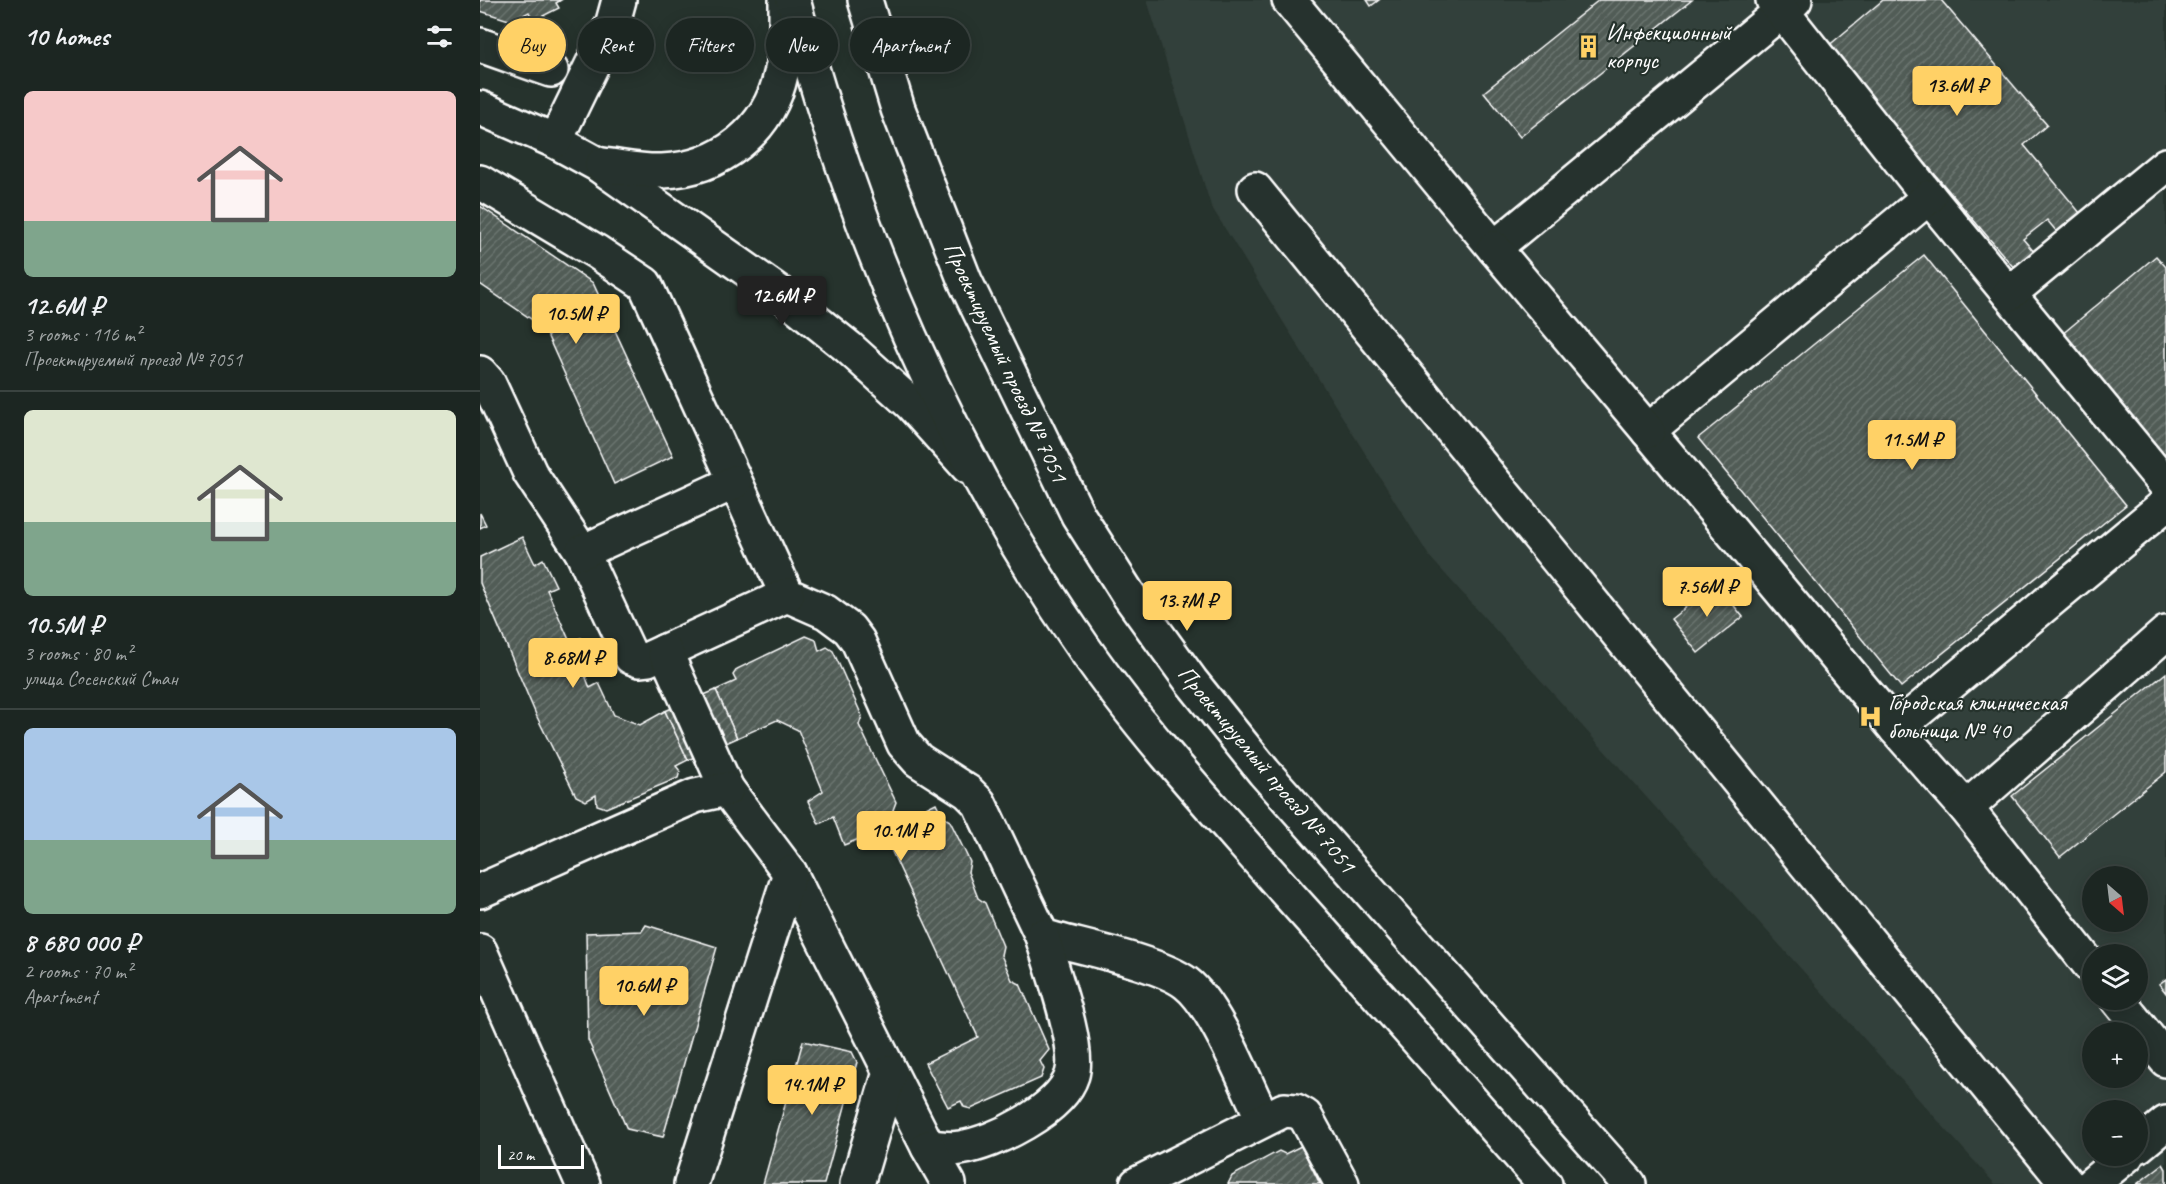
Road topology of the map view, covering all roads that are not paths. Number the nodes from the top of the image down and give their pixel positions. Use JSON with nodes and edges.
{"nodes":[{"id":1,"x":618,"y":0,"type":"edge"},
{"id":2,"x":786,"y":0,"type":"edge"},
{"id":3,"x":793,"y":0,"type":"edge"},
{"id":4,"x":865,"y":0,"type":"edge"},
{"id":5,"x":1290,"y":0,"type":"edge"},
{"id":6,"x":1783,"y":4,"type":"edge"},
{"id":7,"x":480,"y":45,"type":"edge"},
{"id":8,"x":498,"y":51,"type":"edge"},
{"id":9,"x":480,"y":108,"type":"edge"},
{"id":10,"x":555,"y":141,"type":"junction"},
{"id":11,"x":597,"y":164,"type":"junction"},
{"id":12,"x":2166,"y":165,"type":"edge"},
{"id":13,"x":480,"y":182,"type":"edge"},
{"id":14,"x":1255,"y":189,"type":"dead end"},
{"id":15,"x":1929,"y":197,"type":"junction"},
{"id":16,"x":1494,"y":248,"type":"junction"},
{"id":17,"x":2009,"y":294,"type":"junction"},
{"id":18,"x":480,"y":373,"type":"edge"},
{"id":19,"x":1648,"y":431,"type":"junction"},
{"id":20,"x":979,"y":479,"type":"junction"},
{"id":21,"x":735,"y":482,"type":"junction"},
{"id":22,"x":2166,"y":485,"type":"edge"},
{"id":23,"x":2166,"y":504,"type":"edge"},
{"id":24,"x":582,"y":552,"type":"junction"},
{"id":25,"x":787,"y":595,"type":"junction"},
{"id":26,"x":2166,"y":633,"type":"edge"},
{"id":27,"x":665,"y":651,"type":"junction"},
{"id":28,"x":1896,"y":729,"type":"junction"},
{"id":29,"x":727,"y":789,"type":"junction"},
{"id":30,"x":1966,"y":808,"type":"junction"},
{"id":31,"x":790,"y":873,"type":"junction"},
{"id":32,"x":480,"y":891,"type":"edge"},
{"id":33,"x":1042,"y":936,"type":"junction"},
{"id":34,"x":480,"y":954,"type":"edge"},
{"id":35,"x":2082,"y":955,"type":"edge"},
{"id":36,"x":2126,"y":1010,"type":"edge"},
{"id":37,"x":2166,"y":1060,"type":"edge"},
{"id":38,"x":890,"y":1072,"type":"junction"},
{"id":39,"x":1263,"y":1119,"type":"junction"},
{"id":40,"x":2166,"y":1123,"type":"edge"},
{"id":41,"x":2148,"y":1138,"type":"edge"},
{"id":42,"x":928,"y":1147,"type":"junction"},
{"id":43,"x":2114,"y":1166,"type":"edge"},
{"id":44,"x":576,"y":1182,"type":"edge"},
{"id":45,"x":691,"y":1184,"type":"edge"},
{"id":46,"x":857,"y":1184,"type":"edge"},
{"id":47,"x":949,"y":1184,"type":"edge"},
{"id":48,"x":1137,"y":1184,"type":"edge"},
{"id":49,"x":1342,"y":1184,"type":"edge"},
{"id":50,"x":1545,"y":1184,"type":"edge"},
{"id":51,"x":1629,"y":1184,"type":"edge"},
{"id":52,"x":2067,"y":1184,"type":"edge"},
{"id":53,"x":2092,"y":1184,"type":"edge"}],
"edges":[{"from":1,"to":10,"type":"main road"},
{"from":2,"to":11,"type":"main road"},
{"from":3,"to":20,"type":"main road"},
{"from":4,"to":51,"type":"main road","name":"Проектируемый проезд № 7051"},
{"from":5,"to":16,"type":"main road"},
{"from":6,"to":15,"type":"main road"},
{"from":6,"to":16,"type":"main road"},
{"from":7,"to":8,"type":"main road"},
{"from":9,"to":10,"type":"main road"},
{"from":10,"to":11,"type":"main road"},
{"from":11,"to":20,"type":"main road"},
{"from":12,"to":17,"type":"main road"},
{"from":13,"to":21,"type":"main road"},
{"from":14,"to":52,"type":"main road"},
{"from":15,"to":17,"type":"main road"},
{"from":15,"to":19,"type":"main road"},
{"from":16,"to":19,"type":"main road"},
{"from":17,"to":22,"type":"main road"},
{"from":18,"to":24,"type":"main road"},
{"from":19,"to":28,"type":"main road"},
{"from":20,"to":50,"type":"main road"},
{"from":21,"to":24,"type":"main road"},
{"from":21,"to":25,"type":"main road"},
{"from":23,"to":28,"type":"main road"},
{"from":24,"to":27,"type":"main road"},
{"from":25,"to":27,"type":"main road"},
{"from":25,"to":33,"type":"main road"},
{"from":26,"to":30,"type":"main road"},
{"from":27,"to":29,"type":"main road"},
{"from":28,"to":30,"type":"main road"},
{"from":29,"to":31,"type":"main road"},
{"from":29,"to":32,"type":"main road"},
{"from":30,"to":35,"type":"main road"},
{"from":31,"to":38,"type":"main road"},
{"from":31,"to":45,"type":"main road"},
{"from":33,"to":39,"type":"main road"},
{"from":33,"to":42,"type":"main road"},
{"from":34,"to":44,"type":"main road"},
{"from":36,"to":37,"type":"main road"},
{"from":38,"to":42,"type":"main road"},
{"from":38,"to":46,"type":"main road"},
{"from":39,"to":48,"type":"main road"},
{"from":39,"to":49,"type":"main road"},
{"from":40,"to":41,"type":"main road"},
{"from":42,"to":47,"type":"main road"},
{"from":43,"to":53,"type":"main road"}]}
